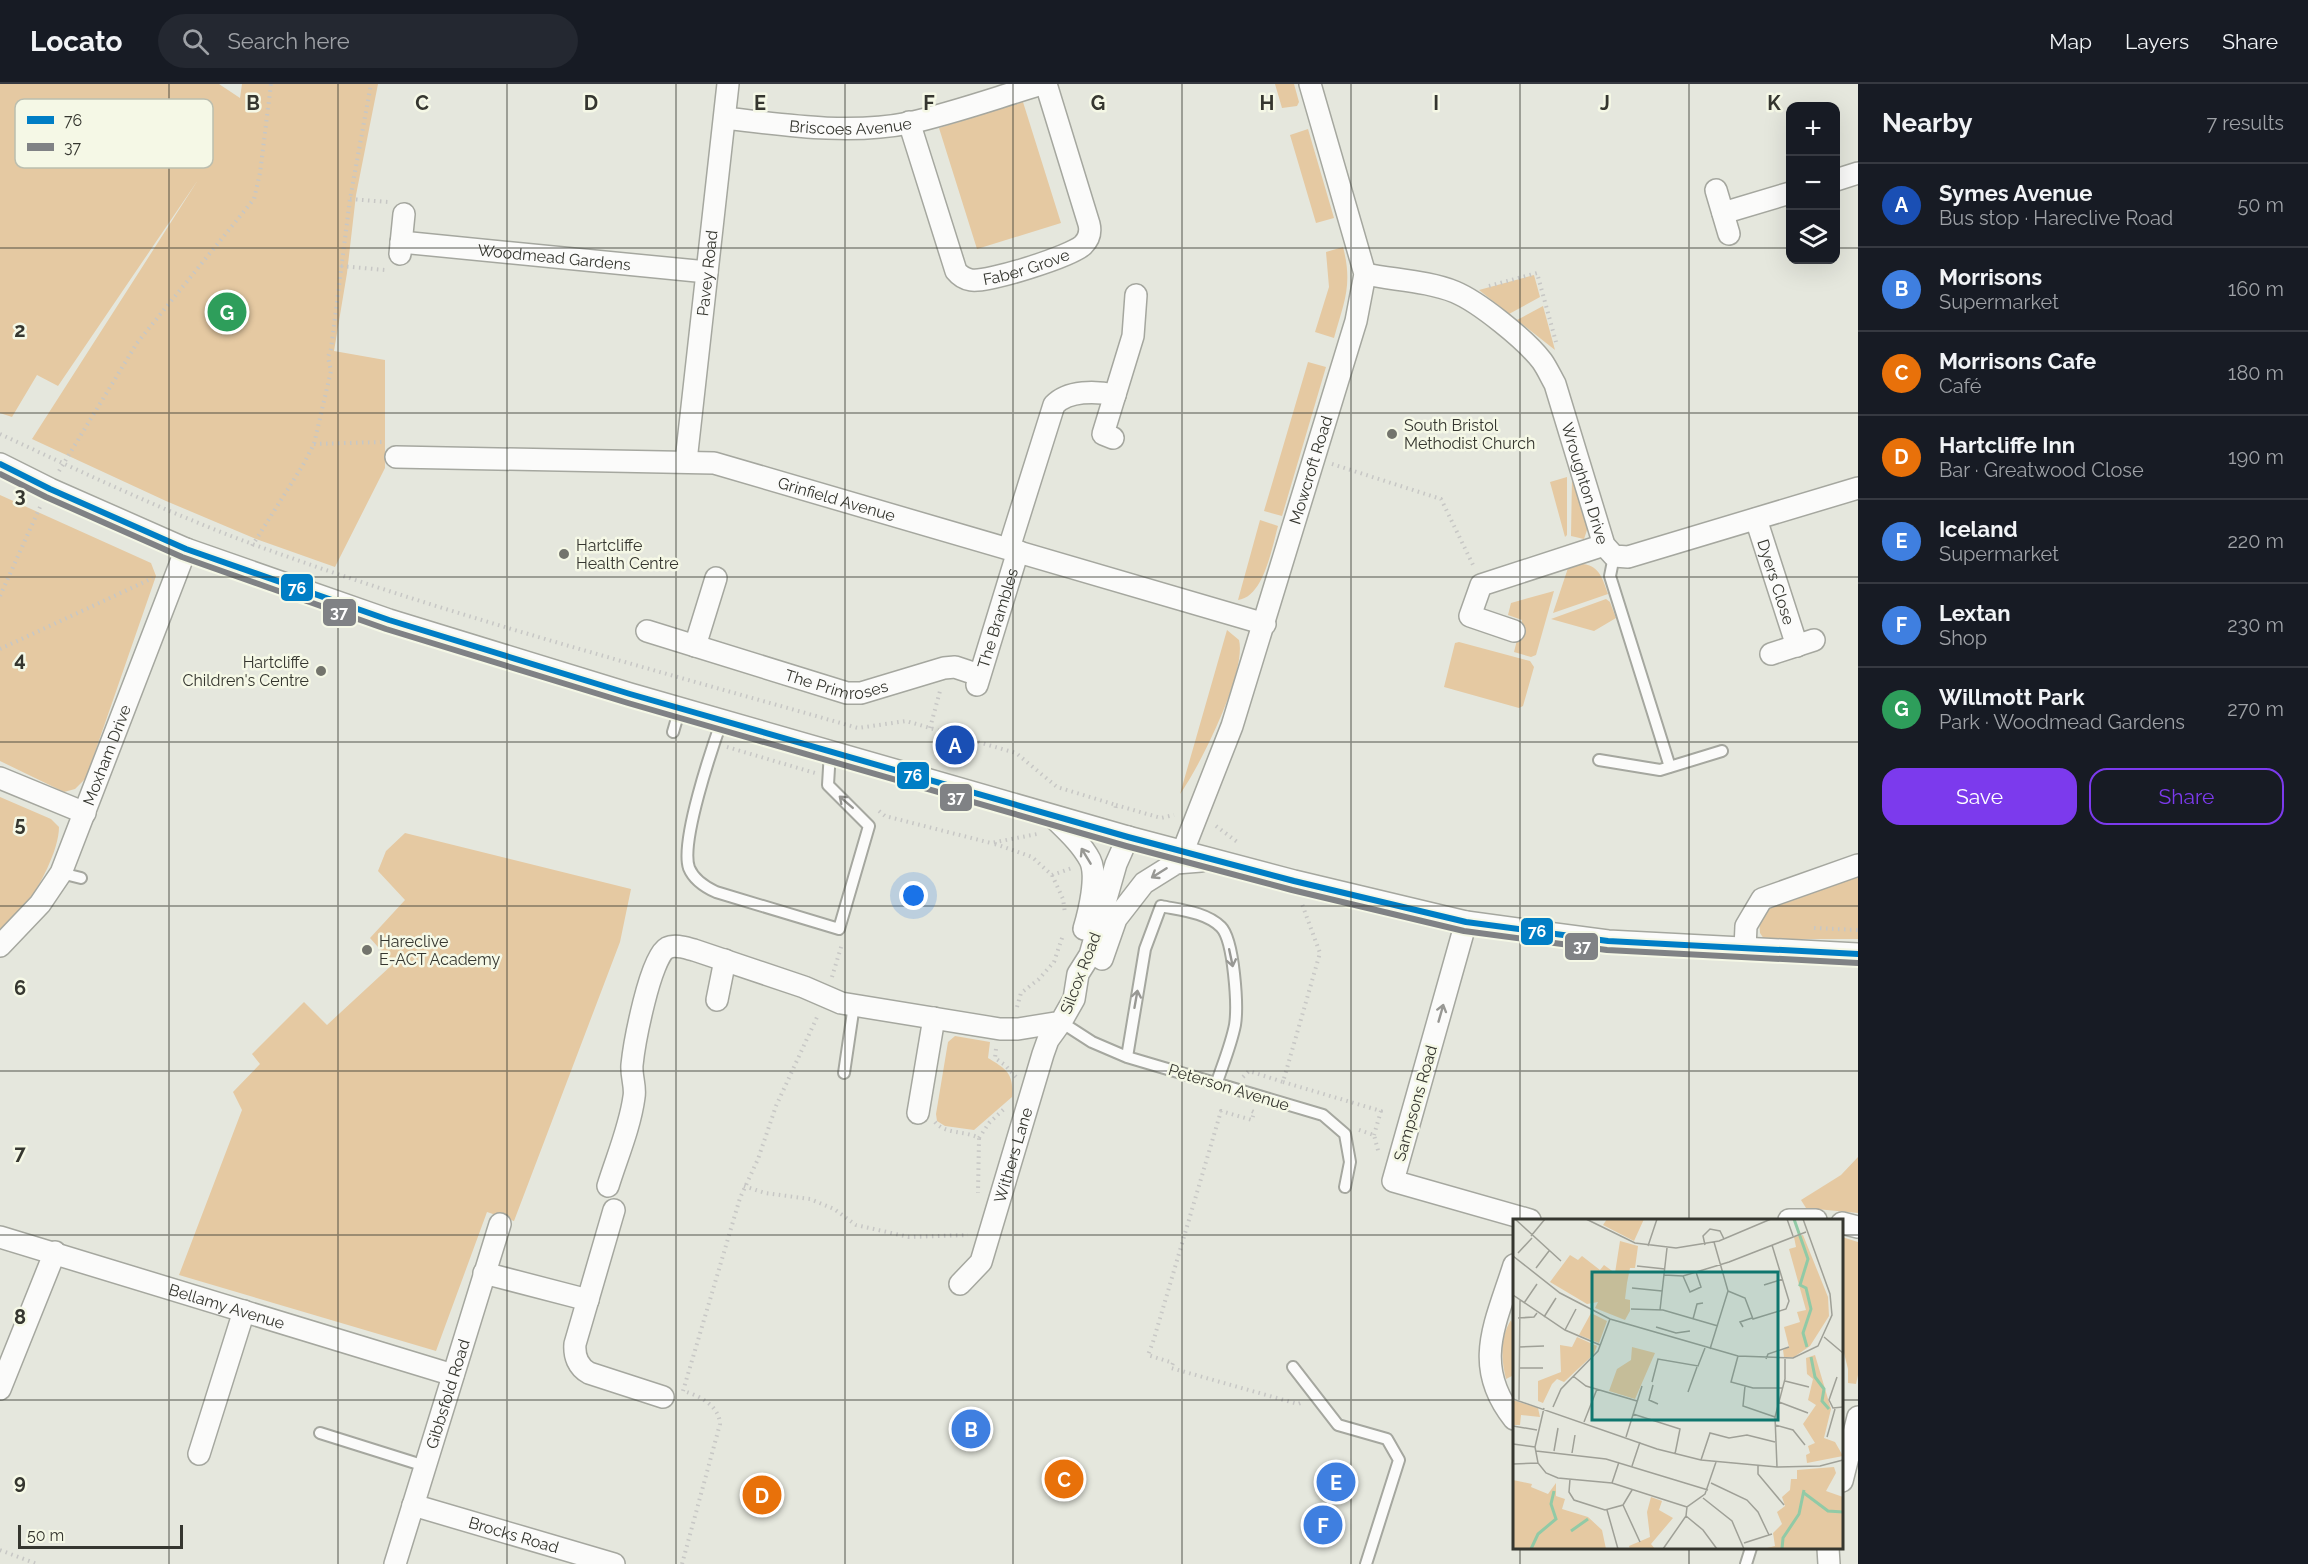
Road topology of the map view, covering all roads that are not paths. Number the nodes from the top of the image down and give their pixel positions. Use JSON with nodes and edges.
{"nodes":[{"id":1,"x":728,"y":84,"type":"edge"},
{"id":2,"x":1044,"y":84,"type":"edge"},
{"id":3,"x":1310,"y":84,"type":"edge"},
{"id":4,"x":725,"y":118,"type":"junction"},
{"id":5,"x":909,"y":123,"type":"junction"},
{"id":6,"x":1858,"y":173,"type":"edge"},
{"id":7,"x":1840,"y":179,"type":"edge"},
{"id":8,"x":1716,"y":190,"type":"dead end"},
{"id":9,"x":1786,"y":194,"type":"edge"},
{"id":10,"x":1723,"y":213,"type":"junction"},
{"id":11,"x":404,"y":214,"type":"road end"},
{"id":12,"x":1729,"y":234,"type":"dead end"},
{"id":13,"x":707,"y":272,"type":"junction"},
{"id":14,"x":1365,"y":274,"type":"junction"},
{"id":15,"x":1136,"y":295,"type":"dead end"},
{"id":16,"x":1115,"y":395,"type":"junction"},
{"id":17,"x":1113,"y":438,"type":"dead end"},
{"id":18,"x":396,"y":457,"type":"road end"},
{"id":19,"x":686,"y":461,"type":"junction"},
{"id":20,"x":0,"y":464,"type":"edge"},
{"id":21,"x":1858,"y":488,"type":"edge"},
{"id":22,"x":1756,"y":519,"type":"junction"},
{"id":23,"x":186,"y":549,"type":"junction"},
{"id":24,"x":1013,"y":550,"type":"junction"},
{"id":25,"x":1609,"y":550,"type":"junction"},
{"id":26,"x":716,"y":578,"type":"dead end"},
{"id":27,"x":1265,"y":624,"type":"junction"},
{"id":28,"x":647,"y":631,"type":"dead end"},
{"id":29,"x":1514,"y":631,"type":"dead end"},
{"id":30,"x":695,"y":646,"type":"junction"},
{"id":31,"x":1771,"y":654,"type":"dead end"},
{"id":32,"x":978,"y":680,"type":"joint"},
{"id":33,"x":680,"y":708,"type":"junction"},
{"id":34,"x":722,"y":720,"type":"junction"},
{"id":35,"x":673,"y":732,"type":"dead end"},
{"id":36,"x":830,"y":751,"type":"junction"},
{"id":37,"x":1722,"y":751,"type":"dead end"},
{"id":38,"x":1599,"y":760,"type":"dead end"},
{"id":39,"x":1670,"y":767,"type":"junction"},
{"id":40,"x":0,"y":777,"type":"edge"},
{"id":41,"x":85,"y":813,"type":"junction"},
{"id":42,"x":1047,"y":824,"type":"junction"},
{"id":43,"x":1119,"y":835,"type":"junction"},
{"id":44,"x":1182,"y":851,"type":"junction"},
{"id":45,"x":1215,"y":860,"type":"junction"},
{"id":46,"x":1858,"y":865,"type":"edge"},
{"id":47,"x":1466,"y":922,"type":"junction"},
{"id":48,"x":0,"y":946,"type":"edge"},
{"id":49,"x":1745,"y":949,"type":"junction"},
{"id":50,"x":1858,"y":954,"type":"edge"},
{"id":51,"x":725,"y":960,"type":"junction"},
{"id":52,"x":1078,"y":974,"type":"junction"},
{"id":53,"x":1074,"y":999,"type":"junction"},
{"id":54,"x":717,"y":1000,"type":"dead end"},
{"id":55,"x":854,"y":1005,"type":"junction"},
{"id":56,"x":934,"y":1018,"type":"junction"},
{"id":57,"x":1061,"y":1022,"type":"junction"},
{"id":58,"x":1127,"y":1057,"type":"junction"},
{"id":59,"x":844,"y":1073,"type":"dead end"},
{"id":60,"x":1217,"y":1082,"type":"junction"},
{"id":61,"x":918,"y":1113,"type":"road end"},
{"id":62,"x":608,"y":1186,"type":"dead end"},
{"id":63,"x":1345,"y":1187,"type":"dead end"},
{"id":64,"x":614,"y":1210,"type":"dead end"},
{"id":65,"x":1525,"y":1219,"type":"edge"},
{"id":66,"x":1843,"y":1223,"type":"edge"},
{"id":67,"x":500,"y":1224,"type":"dead end"},
{"id":68,"x":1858,"y":1227,"type":"edge"},
{"id":69,"x":0,"y":1237,"type":"edge"},
{"id":70,"x":55,"y":1252,"type":"junction"},
{"id":71,"x":1513,"y":1271,"type":"edge"},
{"id":72,"x":484,"y":1273,"type":"junction"},
{"id":73,"x":960,"y":1284,"type":"dead end"},
{"id":74,"x":588,"y":1300,"type":"junction"},
{"id":75,"x":244,"y":1311,"type":"junction"},
{"id":76,"x":1293,"y":1367,"type":"dead end"},
{"id":77,"x":453,"y":1375,"type":"junction"},
{"id":78,"x":0,"y":1389,"type":"edge"},
{"id":79,"x":663,"y":1397,"type":"road end"},
{"id":80,"x":1513,"y":1416,"type":"edge"},
{"id":81,"x":1858,"y":1417,"type":"edge"},
{"id":82,"x":320,"y":1433,"type":"dead end"},
{"id":83,"x":199,"y":1454,"type":"dead end"},
{"id":84,"x":425,"y":1466,"type":"junction"},
{"id":85,"x":1843,"y":1477,"type":"edge"},
{"id":86,"x":413,"y":1504,"type":"junction"},
{"id":87,"x":1751,"y":1549,"type":"edge"},
{"id":88,"x":1828,"y":1549,"type":"edge"},
{"id":89,"x":395,"y":1564,"type":"edge"},
{"id":90,"x":614,"y":1564,"type":"edge"},
{"id":91,"x":1366,"y":1564,"type":"edge"},
{"id":92,"x":1746,"y":1564,"type":"edge"},
{"id":93,"x":1829,"y":1564,"type":"edge"}],
"edges":[{"from":1,"to":4,"type":"street","name":"Pavey Road"},
{"from":2,"to":5,"type":"street","name":"Briscoes Avenue"},
{"from":2,"to":5,"type":"street","name":"Faber Grove"},
{"from":3,"to":14,"type":"street","name":"Mowcroft Road"},
{"from":4,"to":5,"type":"street","name":"Briscoes Avenue"},
{"from":4,"to":13,"type":"street","name":"Pavey Road"},
{"from":6,"to":7,"type":"street"},
{"from":8,"to":10,"type":"street"},
{"from":9,"to":10,"type":"street"},
{"from":10,"to":12,"type":"street"},
{"from":11,"to":13,"type":"street","name":"Woodmead Gardens"},
{"from":13,"to":19,"type":"street","name":"Pavey Road"},
{"from":14,"to":25,"type":"street","name":"Wroughton Drive"},
{"from":14,"to":27,"type":"street","name":"Mowcroft Road"},
{"from":15,"to":16,"type":"street"},
{"from":16,"to":17,"type":"street"},
{"from":16,"to":24,"type":"street","name":"The Brambles"},
{"from":18,"to":19,"type":"street","name":"Grinfield Avenue"},
{"from":19,"to":24,"type":"street","name":"Grinfield Avenue"},
{"from":20,"to":23,"type":"street"},
{"from":21,"to":22,"type":"street","name":"Wroughton Drive"},
{"from":22,"to":25,"type":"street","name":"Wroughton Drive"},
{"from":22,"to":31,"type":"street","name":"Dyers Close"},
{"from":23,"to":33,"type":"street"},
{"from":23,"to":41,"type":"street","name":"Moxham Drive"},
{"from":24,"to":27,"type":"street","name":"Grinfield Avenue"},
{"from":24,"to":32,"type":"street","name":"The Brambles"},
{"from":25,"to":29,"type":"street"},
{"from":25,"to":39,"type":"lane"},
{"from":26,"to":30,"type":"street"},
{"from":27,"to":44,"type":"street","name":"Mowcroft Road"},
{"from":28,"to":30,"type":"street","name":"The Primroses"},
{"from":30,"to":32,"type":"street","name":"The Primroses"},
{"from":33,"to":34,"type":"street"},
{"from":33,"to":35,"type":"lane"},
{"from":34,"to":36,"type":"street"},
{"from":34,"to":36,"type":"lane","one_way":true},
{"from":36,"to":42,"type":"street"},
{"from":37,"to":39,"type":"lane"},
{"from":38,"to":39,"type":"lane"},
{"from":40,"to":41,"type":"street"},
{"from":41,"to":48,"type":"street","name":"Moxham Drive"},
{"from":42,"to":43,"type":"street"},
{"from":52,"to":42,"type":"street","one_way":true},
{"from":43,"to":44,"type":"street"},
{"from":43,"to":52,"type":"street","name":"Silcox Road"},
{"from":44,"to":45,"type":"street"},
{"from":45,"to":47,"type":"street"},
{"from":45,"to":53,"type":"street","one_way":true},
{"from":46,"to":49,"type":"street"},
{"from":47,"to":49,"type":"street"},
{"from":65,"to":47,"type":"street","name":"Sampsons Road","one_way":true},
{"from":49,"to":50,"type":"street"},
{"from":51,"to":54,"type":"street"},
{"from":51,"to":55,"type":"street","name":"Silcox Road"},
{"from":51,"to":62,"type":"street","name":"Silcox Road"},
{"from":52,"to":53,"type":"street","name":"Silcox Road"},
{"from":53,"to":57,"type":"street","name":"Silcox Road"},
{"from":55,"to":56,"type":"street","name":"Silcox Road"},
{"from":55,"to":59,"type":"lane"},
{"from":56,"to":57,"type":"street","name":"Silcox Road"},
{"from":56,"to":61,"type":"street"},
{"from":57,"to":58,"type":"lane","name":"Peterson Avenue"},
{"from":57,"to":73,"type":"street","name":"Withers Lane"},
{"from":58,"to":60,"type":"lane","name":"Peterson Avenue"},
{"from":58,"to":60,"type":"lane","one_way":true},
{"from":60,"to":63,"type":"lane","name":"Peterson Avenue"},
{"from":64,"to":74,"type":"street"},
{"from":66,"to":68,"type":"street"},
{"from":67,"to":72,"type":"street","name":"Gibbsfold Road"},
{"from":69,"to":70,"type":"street","name":"Bellamy Avenue"},
{"from":70,"to":75,"type":"street","name":"Bellamy Avenue"},
{"from":70,"to":78,"type":"street"},
{"from":71,"to":80,"type":"street"},
{"from":72,"to":74,"type":"street"},
{"from":72,"to":77,"type":"street","name":"Gibbsfold Road"},
{"from":74,"to":79,"type":"street"},
{"from":75,"to":77,"type":"street","name":"Bellamy Avenue"},
{"from":75,"to":83,"type":"street"},
{"from":76,"to":91,"type":"lane"},
{"from":77,"to":84,"type":"street","name":"Gibbsfold Road"},
{"from":81,"to":85,"type":"street"},
{"from":82,"to":84,"type":"lane"},
{"from":84,"to":86,"type":"street","name":"Gibbsfold Road"},
{"from":86,"to":89,"type":"street","name":"Gibbsfold Road"},
{"from":86,"to":90,"type":"street","name":"Brocks Road"},
{"from":87,"to":92,"type":"lane"},
{"from":88,"to":93,"type":"street"}]}
